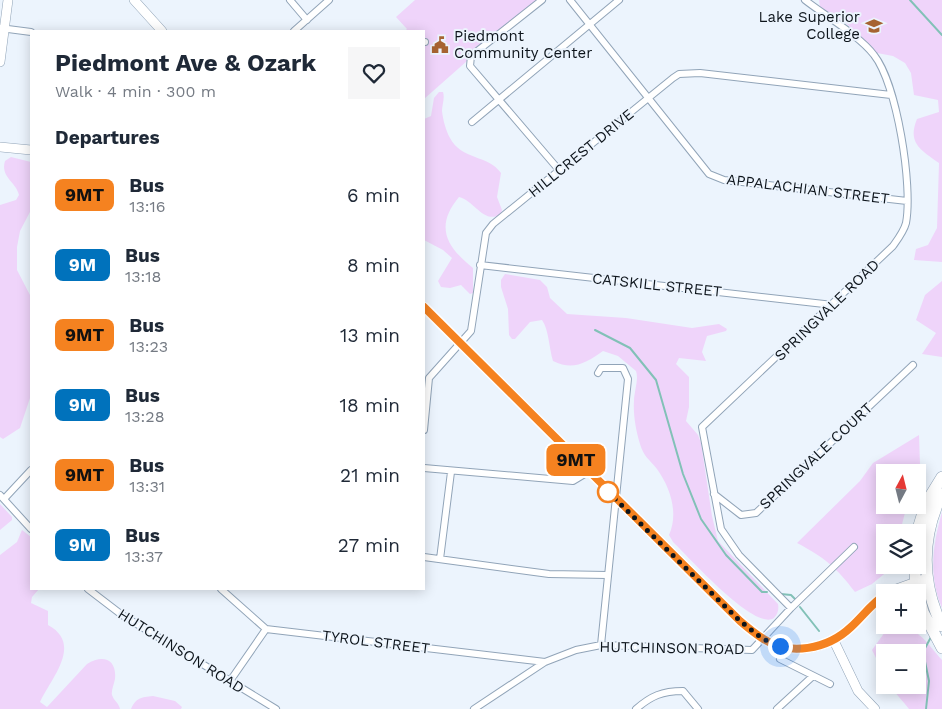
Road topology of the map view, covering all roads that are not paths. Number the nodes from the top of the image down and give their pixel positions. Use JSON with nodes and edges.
{"nodes":[{"id":1,"x":8,"y":0,"type":"edge"},
{"id":2,"x":134,"y":0,"type":"edge"},
{"id":3,"x":290,"y":0,"type":"edge"},
{"id":4,"x":329,"y":0,"type":"edge"},
{"id":5,"x":542,"y":0,"type":"edge"},
{"id":6,"x":570,"y":0,"type":"edge"},
{"id":7,"x":619,"y":0,"type":"edge"},
{"id":8,"x":805,"y":0,"type":"edge"},
{"id":9,"x":307,"y":20,"type":"junction"},
{"id":10,"x":590,"y":24,"type":"junction"},
{"id":11,"x":2,"y":28,"type":"edge"},
{"id":12,"x":161,"y":30,"type":"edge"},
{"id":13,"x":295,"y":30,"type":"edge"},
{"id":14,"x":30,"y":32,"type":"edge"},
{"id":15,"x":0,"y":62,"type":"edge"},
{"id":16,"x":891,"y":95,"type":"junction"},
{"id":17,"x":647,"y":99,"type":"junction"},
{"id":18,"x":498,"y":100,"type":"junction"},
{"id":19,"x":472,"y":122,"type":"dead end"},
{"id":20,"x":0,"y":146,"type":"edge"},
{"id":21,"x":30,"y":150,"type":"edge"},
{"id":22,"x":559,"y":170,"type":"junction"},
{"id":23,"x":907,"y":201,"type":"junction"},
{"id":24,"x":480,"y":265,"type":"junction"},
{"id":25,"x":833,"y":305,"type":"junction"},
{"id":26,"x":425,"y":308,"type":"edge"},
{"id":27,"x":460,"y":343,"type":"junction"},
{"id":28,"x":913,"y":365,"type":"dead end"},
{"id":29,"x":598,"y":372,"type":"dead end"},
{"id":30,"x":426,"y":378,"type":"edge"},
{"id":31,"x":425,"y":404,"type":"edge"},
{"id":32,"x":425,"y":468,"type":"edge"},
{"id":33,"x":30,"y":471,"type":"edge"},
{"id":34,"x":451,"y":472,"type":"junction"},
{"id":35,"x":588,"y":472,"type":"junction"},
{"id":36,"x":942,"y":477,"type":"edge"},
{"id":37,"x":714,"y":494,"type":"junction"},
{"id":38,"x":942,"y":494,"type":"edge"},
{"id":39,"x":2,"y":497,"type":"edge"},
{"id":40,"x":615,"y":499,"type":"junction"},
{"id":41,"x":919,"y":524,"type":"edge"},
{"id":42,"x":30,"y":528,"type":"edge"},
{"id":43,"x":854,"y":547,"type":"dead end"},
{"id":44,"x":425,"y":557,"type":"edge"},
{"id":45,"x":440,"y":559,"type":"junction"},
{"id":46,"x":607,"y":575,"type":"junction"},
{"id":47,"x":927,"y":578,"type":"junction"},
{"id":48,"x":922,"y":584,"type":"edge"},
{"id":49,"x":89,"y":590,"type":"edge"},
{"id":50,"x":222,"y":590,"type":"edge"},
{"id":51,"x":876,"y":603,"type":"edge"},
{"id":52,"x":926,"y":607,"type":"edge"},
{"id":53,"x":791,"y":608,"type":"junction"},
{"id":54,"x":937,"y":628,"type":"edge"},
{"id":55,"x":266,"y":629,"type":"junction"},
{"id":56,"x":763,"y":639,"type":"junction"},
{"id":57,"x":834,"y":641,"type":"junction"},
{"id":58,"x":601,"y":645,"type":"junction"},
{"id":59,"x":942,"y":648,"type":"edge"},
{"id":60,"x":780,"y":659,"type":"dead end"},
{"id":61,"x":545,"y":662,"type":"junction"},
{"id":62,"x":813,"y":676,"type":"junction"},
{"id":63,"x":230,"y":681,"type":"junction"},
{"id":64,"x":830,"y":684,"type":"dead end"},
{"id":65,"x":276,"y":709,"type":"edge"},
{"id":66,"x":474,"y":709,"type":"edge"},
{"id":67,"x":636,"y":709,"type":"edge"},
{"id":68,"x":698,"y":709,"type":"edge"},
{"id":69,"x":777,"y":709,"type":"edge"},
{"id":70,"x":876,"y":709,"type":"edge"}],
"edges":[{"from":1,"to":11,"type":"main road"},
{"from":2,"to":12,"type":"main road"},
{"from":3,"to":9,"type":"street"},
{"from":4,"to":9,"type":"street"},
{"from":5,"to":18,"type":"street"},
{"from":6,"to":10,"type":"street"},
{"from":7,"to":10,"type":"street"},
{"from":8,"to":16,"type":"street","name":"SPRINGVALE ROAD"},
{"from":9,"to":13,"type":"street"},
{"from":10,"to":17,"type":"street"},
{"from":10,"to":18,"type":"street"},
{"from":11,"to":14,"type":"street"},
{"from":11,"to":15,"type":"main road"},
{"from":16,"to":17,"type":"street","name":"HILLCREST DRIVE"},
{"from":16,"to":23,"type":"street","name":"SPRINGVALE ROAD"},
{"from":17,"to":22,"type":"street","name":"HILLCREST DRIVE"},
{"from":17,"to":23,"type":"street","name":"APPALACHIAN STREET"},
{"from":18,"to":19,"type":"street"},
{"from":18,"to":22,"type":"street"},
{"from":20,"to":21,"type":"main road"},
{"from":22,"to":24,"type":"street","name":"HILLCREST DRIVE"},
{"from":23,"to":25,"type":"street","name":"SPRINGVALE ROAD"},
{"from":24,"to":25,"type":"street","name":"CATSKILL STREET"},
{"from":24,"to":27,"type":"street","name":"HILLCREST DRIVE"},
{"from":25,"to":37,"type":"street","name":"SPRINGVALE ROAD"},
{"from":26,"to":27,"type":"main road"},
{"from":27,"to":30,"type":"street","name":"HILLCREST DRIVE"},
{"from":27,"to":35,"type":"main road"},
{"from":28,"to":37,"type":"street","name":"SPRINGVALE COURT"},
{"from":29,"to":40,"type":"street"},
{"from":30,"to":31,"type":"street","name":"HILLCREST DRIVE"},
{"from":32,"to":34,"type":"street"},
{"from":33,"to":39,"type":"street"},
{"from":34,"to":35,"type":"street"},
{"from":34,"to":45,"type":"street"},
{"from":35,"to":40,"type":"main road"},
{"from":36,"to":41,"type":"highway"},
{"from":37,"to":53,"type":"street","name":"SPRINGVALE ROAD"},
{"from":38,"to":47,"type":"highway"},
{"from":39,"to":42,"type":"street"},
{"from":40,"to":46,"type":"street"},
{"from":40,"to":56,"type":"main road"},
{"from":43,"to":53,"type":"street","name":"HUTCHINSON ROAD"},
{"from":44,"to":45,"type":"street"},
{"from":45,"to":46,"type":"street"},
{"from":46,"to":58,"type":"street"},
{"from":47,"to":48,"type":"main road"},
{"from":47,"to":54,"type":"highway"},
{"from":49,"to":63,"type":"street","name":"HUTCHINSON ROAD"},
{"from":50,"to":55,"type":"street"},
{"from":51,"to":57,"type":"main road"},
{"from":52,"to":54,"type":"highway"},
{"from":53,"to":56,"type":"street","name":"HUTCHINSON ROAD"},
{"from":54,"to":59,"type":"highway"},
{"from":55,"to":61,"type":"street","name":"TYROL STREET"},
{"from":55,"to":63,"type":"street"},
{"from":56,"to":57,"type":"main road"},
{"from":56,"to":58,"type":"street","name":"HUTCHINSON ROAD"},
{"from":57,"to":70,"type":"main road"},
{"from":58,"to":61,"type":"street","name":"HUTCHINSON ROAD"},
{"from":60,"to":62,"type":"street"},
{"from":61,"to":66,"type":"street","name":"HUTCHINSON ROAD"},
{"from":62,"to":64,"type":"street"},
{"from":62,"to":69,"type":"street"},
{"from":63,"to":65,"type":"street","name":"HUTCHINSON ROAD"},
{"from":67,"to":68,"type":"street"}]}
